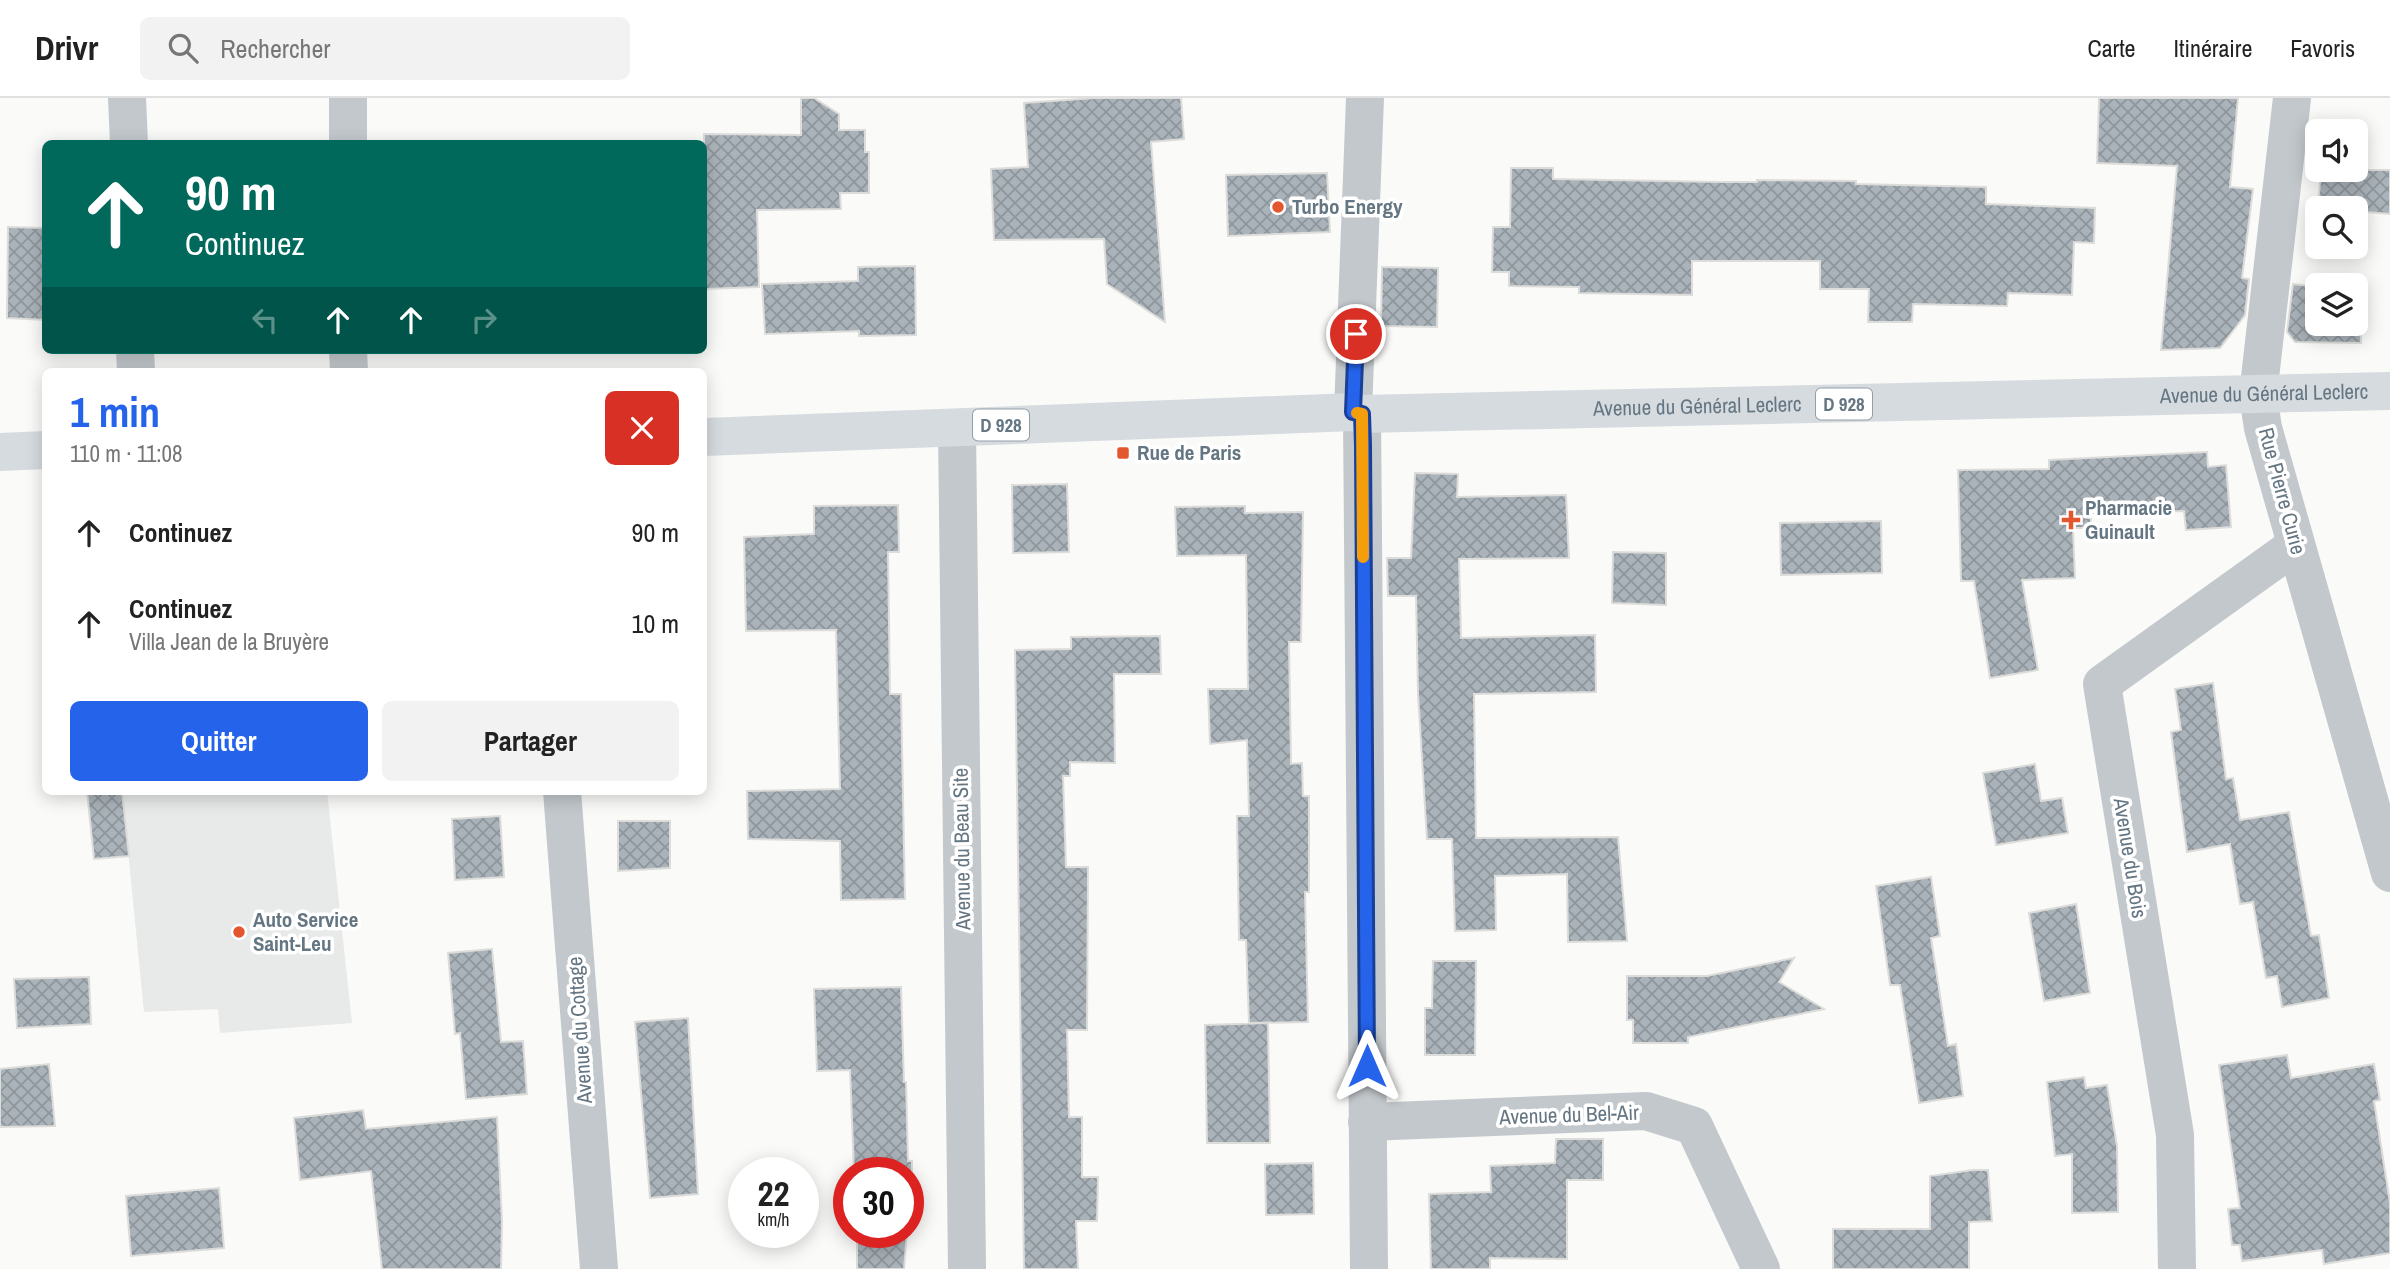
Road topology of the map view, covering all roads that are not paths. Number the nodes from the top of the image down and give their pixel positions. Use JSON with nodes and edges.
{"nodes":[{"id":1,"x":127,"y":98,"type":"edge"},
{"id":2,"x":348,"y":98,"type":"edge"},
{"id":3,"x":1365,"y":98,"type":"edge"},
{"id":4,"x":2292,"y":98,"type":"edge"},
{"id":5,"x":128,"y":140,"type":"edge"},
{"id":6,"x":348,"y":140,"type":"edge"},
{"id":7,"x":2390,"y":391,"type":"edge"},
{"id":8,"x":2258,"y":395,"type":"junction"},
{"id":9,"x":1358,"y":413,"type":"junction"},
{"id":10,"x":957,"y":428,"type":"junction"},
{"id":11,"x":707,"y":437,"type":"edge"},
{"id":12,"x":42,"y":450,"type":"edge"},
{"id":13,"x":0,"y":452,"type":"edge"},
{"id":14,"x":2296,"y":545,"type":"junction"},
{"id":15,"x":562,"y":795,"type":"edge"},
{"id":16,"x":2390,"y":873,"type":"edge"},
{"id":17,"x":1367,"y":1122,"type":"junction"},
{"id":18,"x":599,"y":1269,"type":"edge"},
{"id":19,"x":967,"y":1269,"type":"edge"},
{"id":20,"x":1369,"y":1269,"type":"edge"},
{"id":21,"x":1761,"y":1269,"type":"edge"},
{"id":22,"x":2177,"y":1269,"type":"edge"}],
"edges":[{"from":1,"to":5,"type":"street"},
{"from":2,"to":6,"type":"street"},
{"from":3,"to":9,"type":"street"},
{"from":4,"to":8,"type":"street","name":"Rue Pierre Curie"},
{"from":7,"to":8,"type":"main road","name":"Avenue du Général Leclerc","number":"D 928"},
{"from":8,"to":9,"type":"main road","name":"Avenue du Général Leclerc","number":"D 928"},
{"from":8,"to":14,"type":"street","name":"Rue Pierre Curie"},
{"from":9,"to":10,"type":"main road","name":"Avenue du Général Leclerc","number":"D 928"},
{"from":9,"to":17,"type":"street"},
{"from":10,"to":11,"type":"main road","number":"D 928"},
{"from":10,"to":19,"type":"street","name":"Avenue du Beau Site"},
{"from":12,"to":13,"type":"main road"},
{"from":14,"to":16,"type":"street","name":"Rue Pierre Curie"},
{"from":14,"to":22,"type":"street","name":"Avenue du Bois"},
{"from":15,"to":18,"type":"street","name":"Avenue du Cottage"},
{"from":17,"to":20,"type":"street"},
{"from":17,"to":21,"type":"street","name":"Avenue du Bel-Air"}]}
